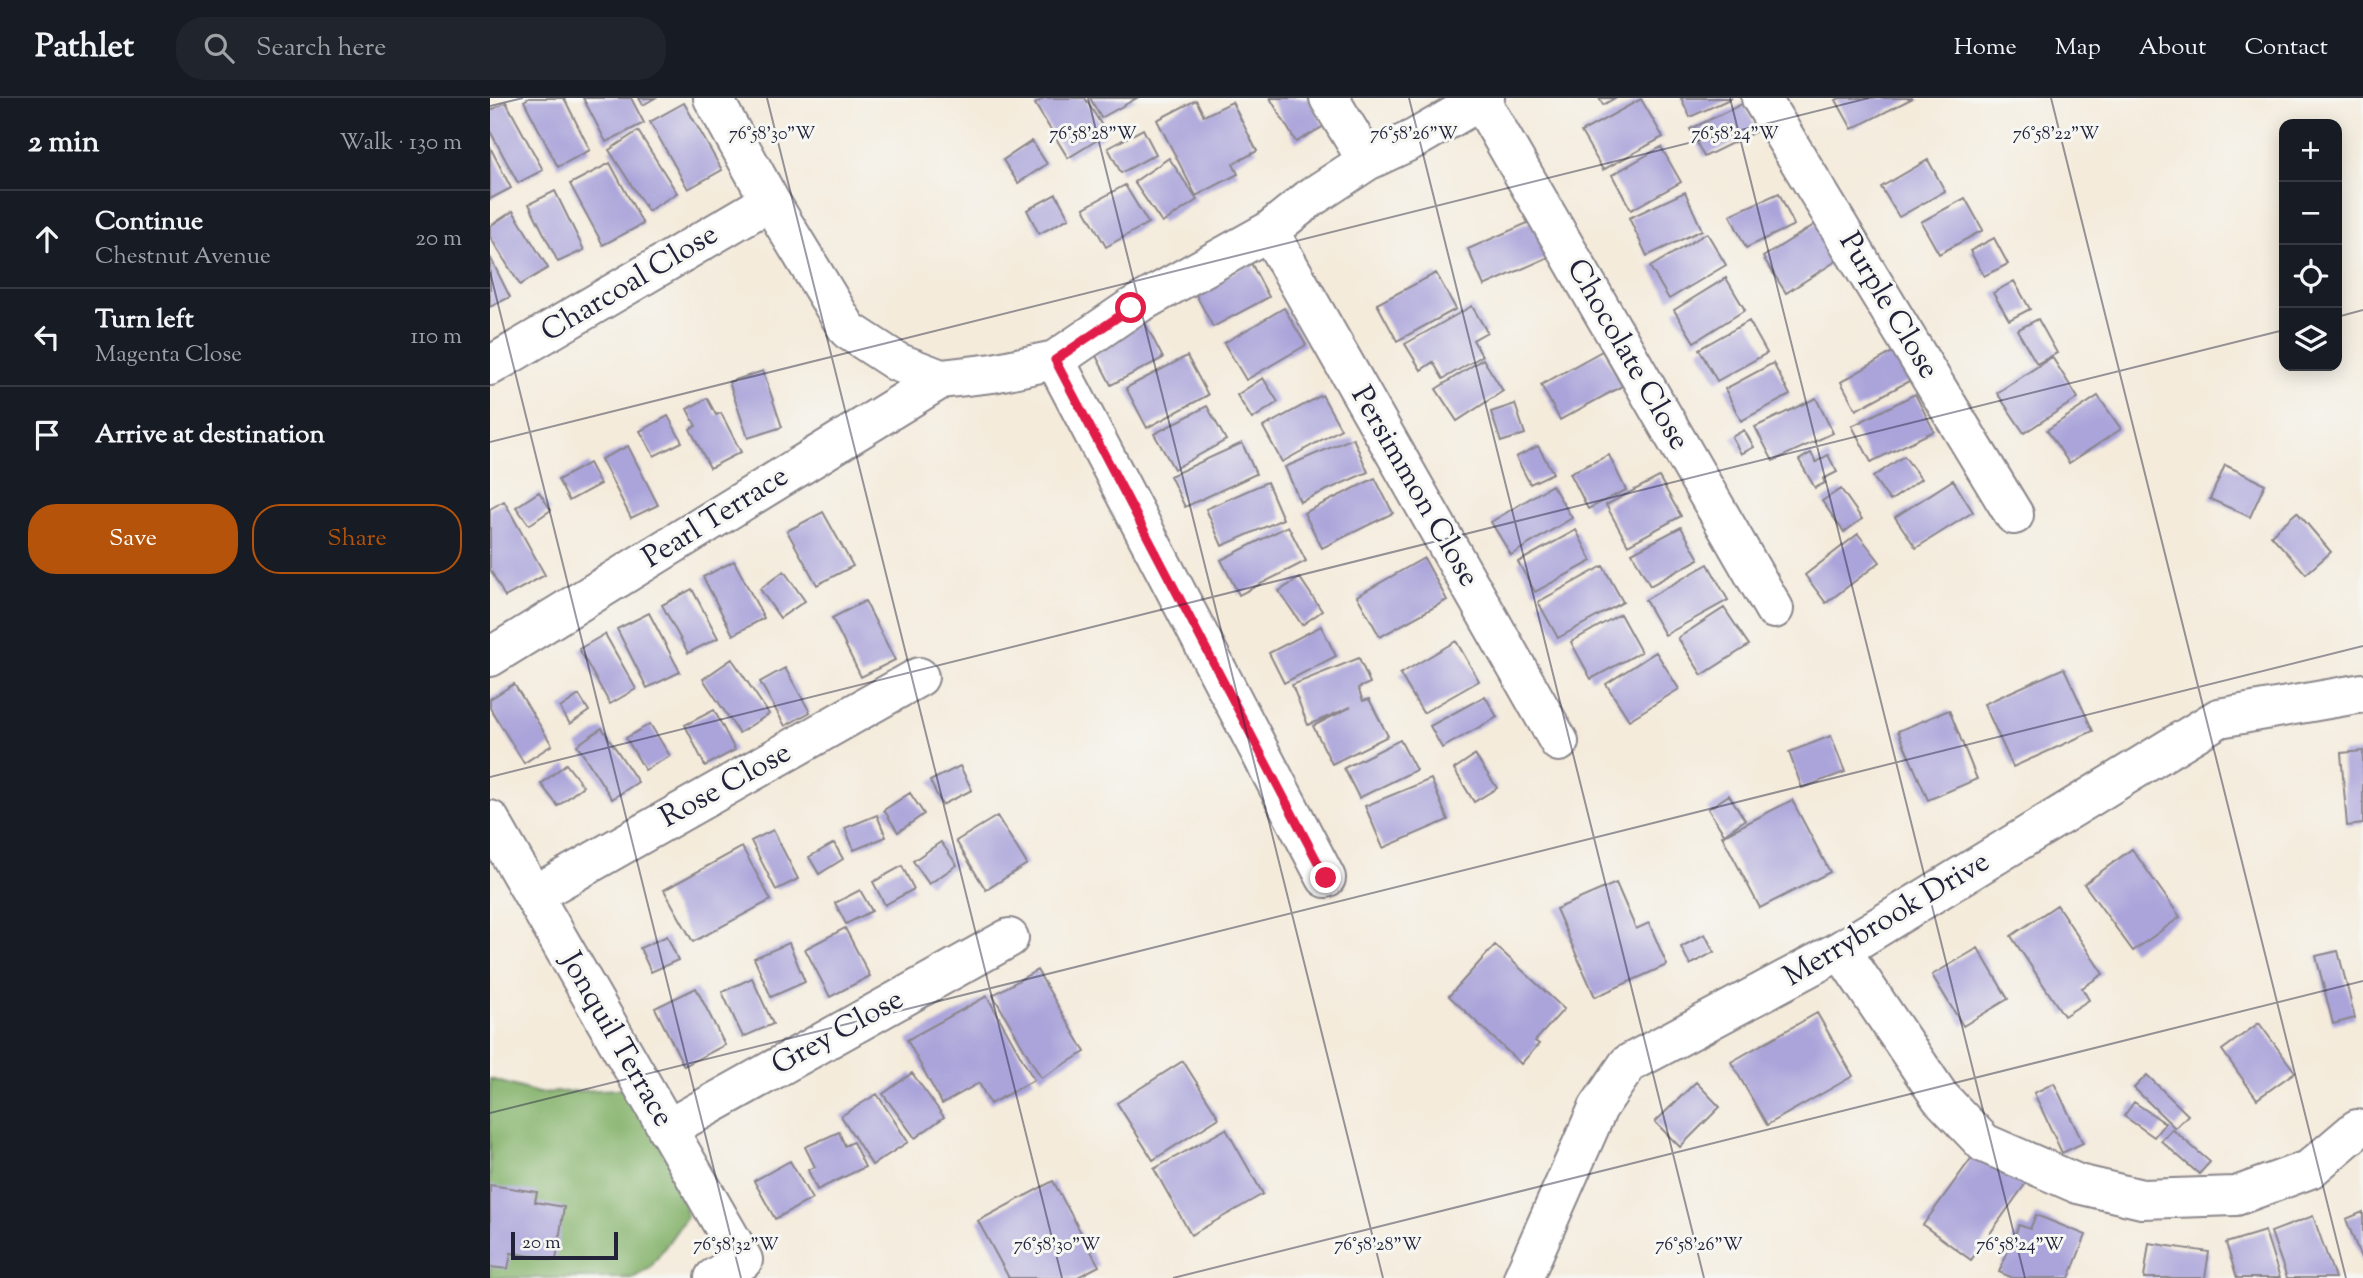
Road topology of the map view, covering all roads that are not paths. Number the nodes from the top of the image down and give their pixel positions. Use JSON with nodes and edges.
{"nodes":[{"id":1,"x":713,"y":98,"type":"edge"},
{"id":2,"x":1329,"y":98,"type":"edge"},
{"id":3,"x":1761,"y":98,"type":"edge"},
{"id":4,"x":1483,"y":99,"type":"edge"},
{"id":5,"x":1367,"y":162,"type":"junction"},
{"id":6,"x":770,"y":201,"type":"junction"},
{"id":7,"x":1269,"y":231,"type":"junction"},
{"id":8,"x":1055,"y":360,"type":"junction"},
{"id":9,"x":490,"y":366,"type":"edge"},
{"id":10,"x":942,"y":379,"type":"junction"},
{"id":11,"x":2014,"y":515,"type":"dead end"},
{"id":12,"x":1774,"y":609,"type":"dead end"},
{"id":13,"x":490,"y":657,"type":"edge"},
{"id":14,"x":919,"y":677,"type":"dead end"},
{"id":15,"x":2363,"y":693,"type":"edge"},
{"id":16,"x":1559,"y":742,"type":"dead end"},
{"id":17,"x":490,"y":820,"type":"edge"},
{"id":18,"x":1326,"y":878,"type":"dead end"},
{"id":19,"x":534,"y":895,"type":"junction"},
{"id":20,"x":1009,"y":938,"type":"dead end"},
{"id":21,"x":1842,"y":950,"type":"junction"},
{"id":22,"x":667,"y":1129,"type":"junction"},
{"id":23,"x":2357,"y":1129,"type":"dead end"},
{"id":24,"x":729,"y":1269,"type":"edge"},
{"id":25,"x":1523,"y":1278,"type":"edge"}],
"edges":[{"from":1,"to":6,"type":"street"},
{"from":2,"to":5,"type":"street"},
{"from":3,"to":11,"type":"street","name":"Purple Close"},
{"from":4,"to":5,"type":"street"},
{"from":4,"to":12,"type":"street","name":"Chocolate Close"},
{"from":5,"to":7,"type":"street"},
{"from":6,"to":9,"type":"street","name":"Charcoal Close"},
{"from":6,"to":10,"type":"street"},
{"from":7,"to":8,"type":"street"},
{"from":7,"to":16,"type":"street","name":"Persimmon Close"},
{"from":8,"to":10,"type":"street"},
{"from":8,"to":18,"type":"street"},
{"from":10,"to":13,"type":"street","name":"Pearl Terrace"},
{"from":14,"to":19,"type":"street","name":"Rose Close"},
{"from":15,"to":21,"type":"street","name":"Merrybrook Drive"},
{"from":17,"to":19,"type":"street","name":"Jonquil Terrace"},
{"from":19,"to":22,"type":"street","name":"Jonquil Terrace"},
{"from":20,"to":22,"type":"street","name":"Grey Close"},
{"from":21,"to":23,"type":"street"},
{"from":21,"to":25,"type":"street","name":"Merrybrook Drive"},
{"from":22,"to":24,"type":"street","name":"Jonquil Terrace"}]}
